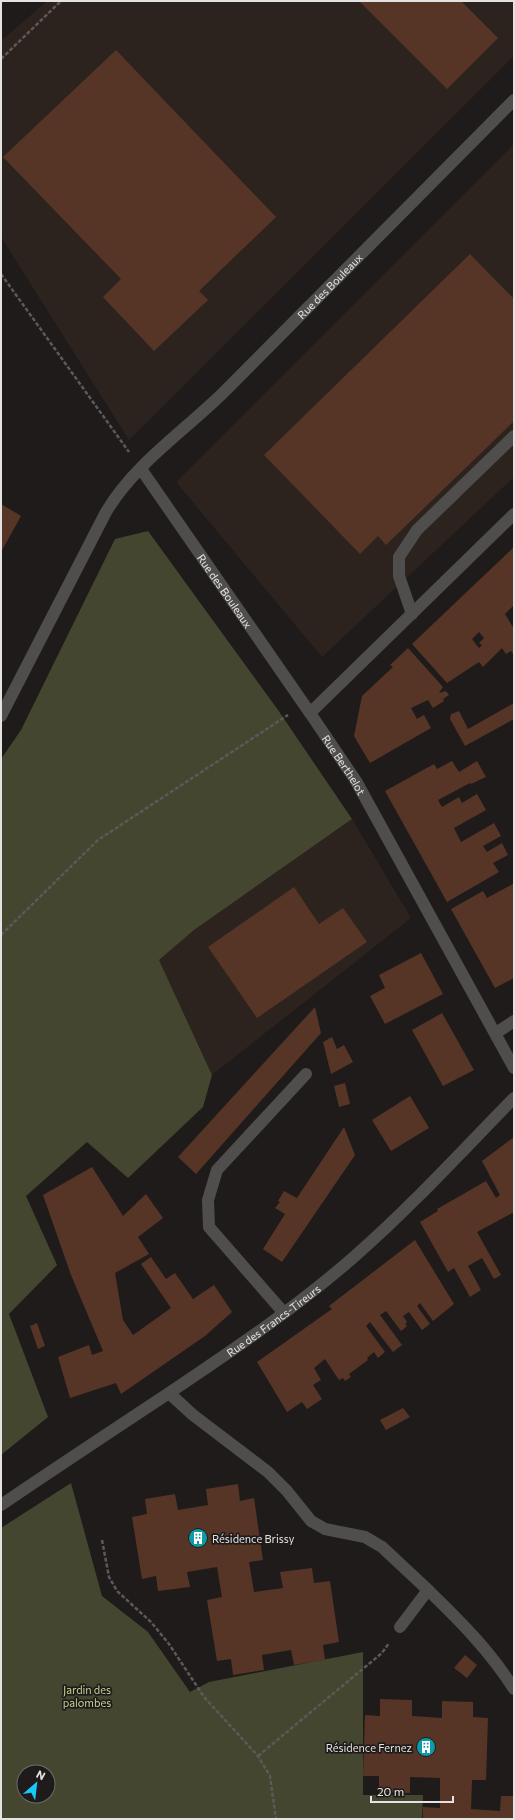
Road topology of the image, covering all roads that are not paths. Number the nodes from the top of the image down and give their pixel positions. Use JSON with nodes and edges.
{"nodes":[{"id":1,"x":514,"y":100,"type":"edge"},
{"id":2,"x":514,"y":436,"type":"edge"},
{"id":3,"x":141,"y":468,"type":"junction"},
{"id":4,"x":514,"y":514,"type":"edge"},
{"id":5,"x":412,"y":614,"type":"junction"},
{"id":6,"x":307,"y":709,"type":"junction"},
{"id":7,"x":1,"y":716,"type":"edge"},
{"id":8,"x":514,"y":1021,"type":"edge"},
{"id":9,"x":496,"y":1033,"type":"junction"},
{"id":10,"x":514,"y":1068,"type":"edge"},
{"id":11,"x":306,"y":1074,"type":"dead end"},
{"id":12,"x":514,"y":1098,"type":"edge"},
{"id":13,"x":284,"y":1313,"type":"junction"},
{"id":14,"x":169,"y":1393,"type":"junction"},
{"id":15,"x":1,"y":1505,"type":"edge"},
{"id":16,"x":428,"y":1590,"type":"junction"},
{"id":17,"x":400,"y":1627,"type":"road end"},
{"id":18,"x":514,"y":1689,"type":"edge"}],
"edges":[{"from":1,"to":3,"type":"street","name":"Rue des Bouleaux"},
{"from":2,"to":5,"type":"street"},
{"from":3,"to":6,"type":"street","name":"Rue des Bouleaux"},
{"from":3,"to":7,"type":"street","name":"Rue des Bouleaux"},
{"from":4,"to":5,"type":"street"},
{"from":5,"to":6,"type":"street"},
{"from":6,"to":9,"type":"street","name":"Rue Berthelot"},
{"from":8,"to":9,"type":"street"},
{"from":9,"to":10,"type":"street","name":"Rue Berthelot"},
{"from":11,"to":13,"type":"street"},
{"from":12,"to":13,"type":"street","name":"Rue des Francs-Tireurs"},
{"from":13,"to":14,"type":"street","name":"Rue des Francs-Tireurs"},
{"from":14,"to":15,"type":"street","name":"Rue des Francs-Tireurs"},
{"from":14,"to":16,"type":"street"},
{"from":16,"to":17,"type":"street"},
{"from":16,"to":18,"type":"street"}]}
